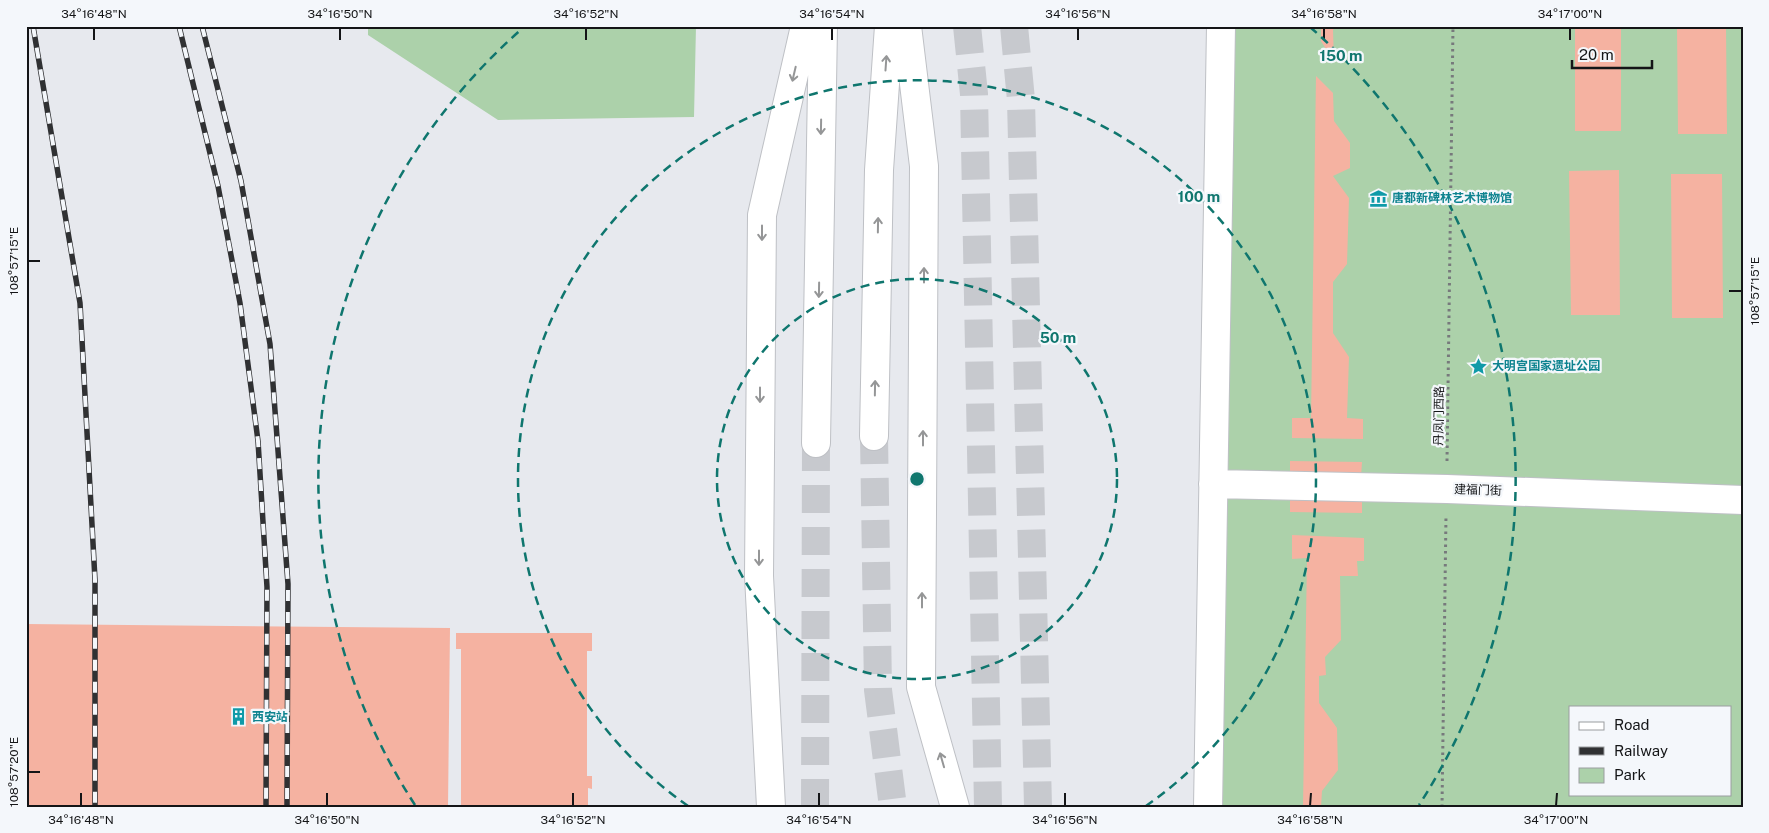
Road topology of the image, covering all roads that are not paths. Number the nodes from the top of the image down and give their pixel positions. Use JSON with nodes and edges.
{"nodes":[{"id":1,"x":805,"y":26,"type":"edge"},
{"id":2,"x":823,"y":26,"type":"edge"},
{"id":3,"x":889,"y":26,"type":"edge"},
{"id":4,"x":907,"y":26,"type":"edge"},
{"id":5,"x":1221,"y":26,"type":"edge"},
{"id":6,"x":874,"y":436,"type":"tunnel mouth"},
{"id":7,"x":816,"y":443,"type":"tunnel mouth"},
{"id":8,"x":1214,"y":484,"type":"junction"},
{"id":9,"x":1743,"y":500,"type":"edge"},
{"id":10,"x":771,"y":807,"type":"edge"},
{"id":11,"x":955,"y":807,"type":"edge"},
{"id":12,"x":1208,"y":807,"type":"edge"}],
"edges":[{"from":1,"to":10,"type":"street","one_way":true},
{"from":2,"to":7,"type":"street","one_way":true},
{"from":6,"to":3,"type":"street","one_way":true},
{"from":11,"to":4,"type":"street","one_way":true},
{"from":5,"to":8,"type":"street"},
{"from":8,"to":9,"type":"street","name":"建福门街"},
{"from":8,"to":12,"type":"street"}]}
